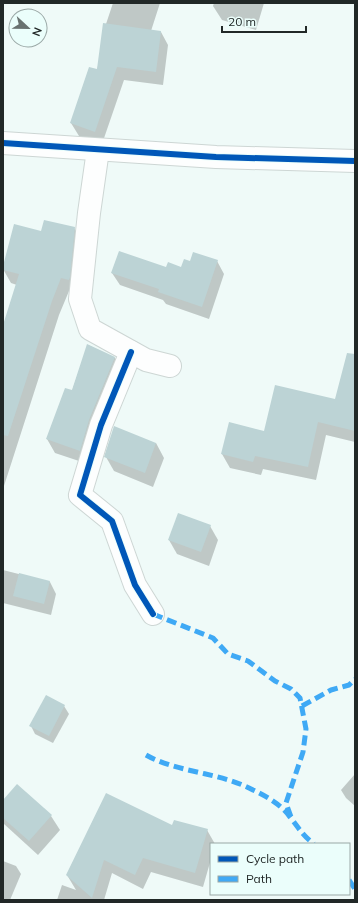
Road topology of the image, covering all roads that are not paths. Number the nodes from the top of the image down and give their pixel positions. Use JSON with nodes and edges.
{"nodes":[{"id":1,"x":3,"y":143,"type":"edge"},
{"id":2,"x":98,"y":150,"type":"junction"},
{"id":3,"x":355,"y":157,"type":"edge"},
{"id":4,"x":131,"y":352,"type":"junction"},
{"id":5,"x":170,"y":366,"type":"dead end"},
{"id":6,"x":153,"y":614,"type":"dead end"}],
"edges":[{"from":1,"to":2,"type":"street"},
{"from":2,"to":3,"type":"street"},
{"from":2,"to":4,"type":"street"},
{"from":4,"to":5,"type":"street"},
{"from":4,"to":6,"type":"street"}]}
